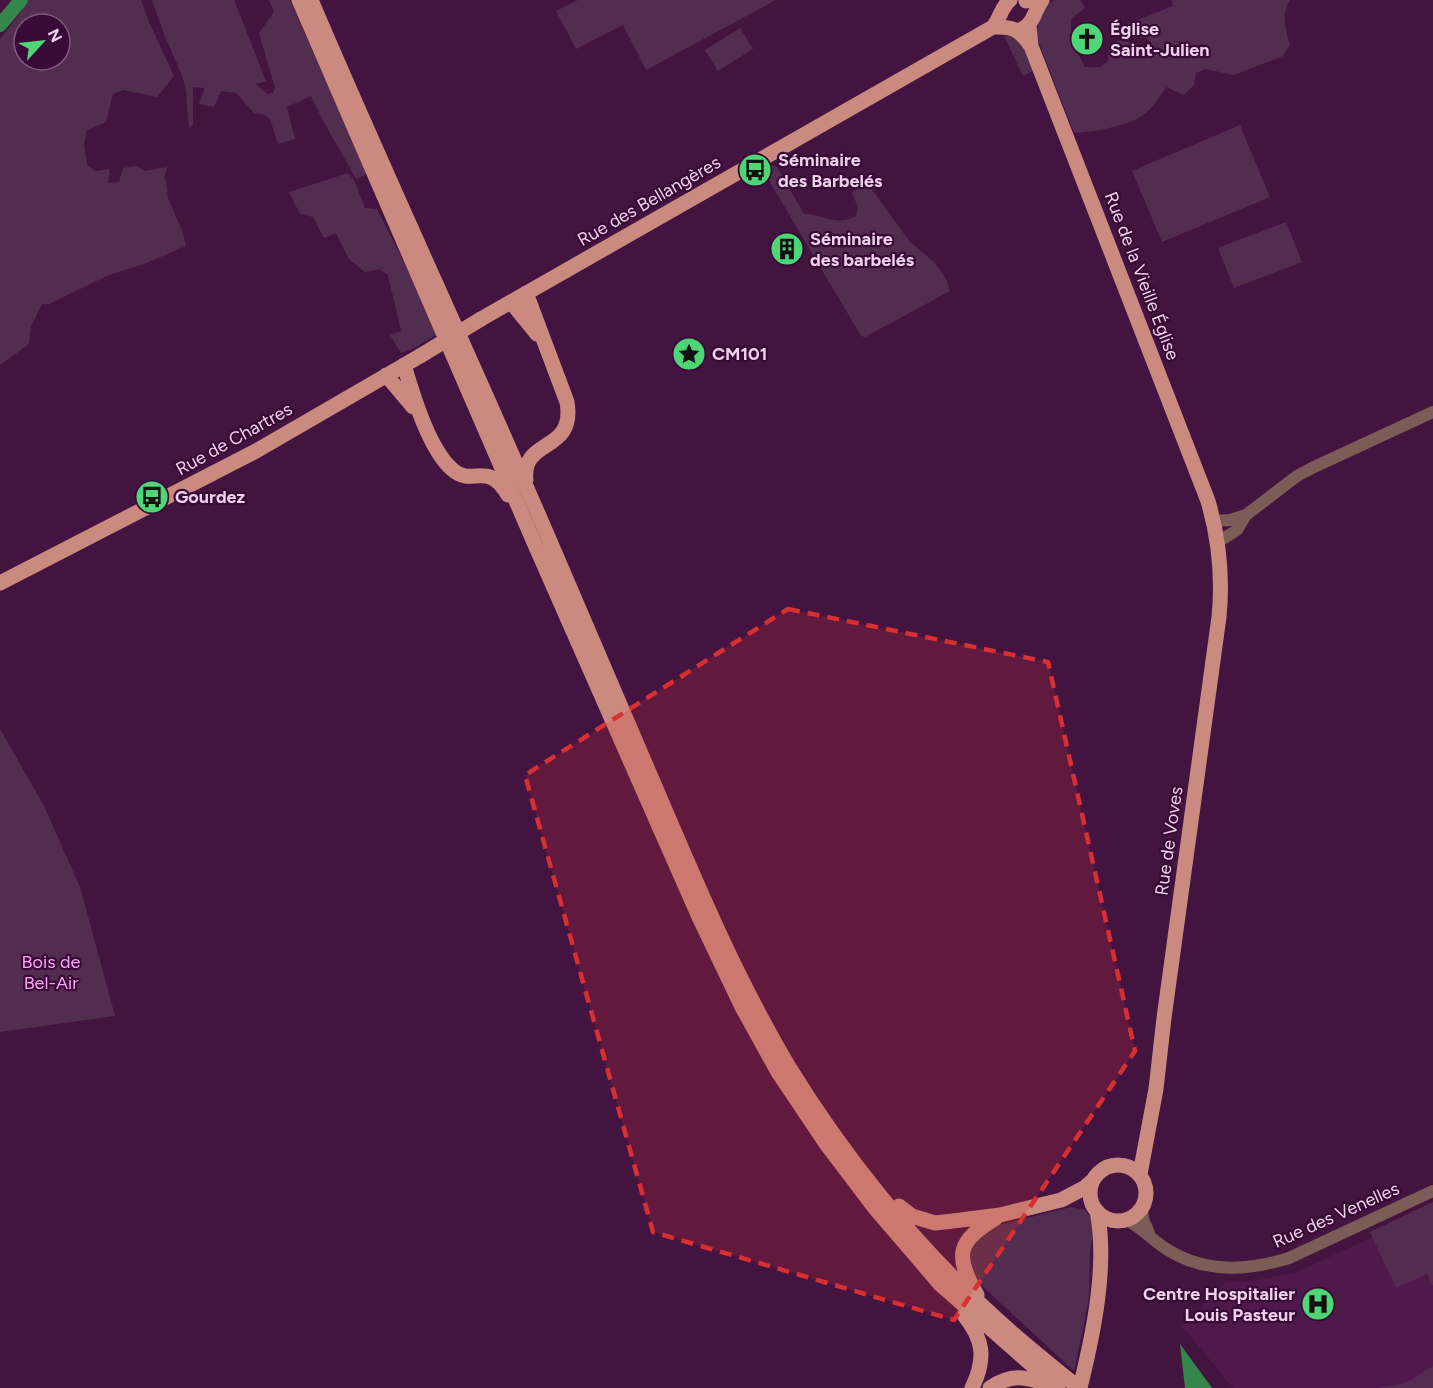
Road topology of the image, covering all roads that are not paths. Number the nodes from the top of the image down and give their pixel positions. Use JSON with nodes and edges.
{"nodes":[{"id":1,"x":299,"y":0,"type":"edge"},
{"id":2,"x":312,"y":0,"type":"edge"},
{"id":3,"x":1018,"y":11,"type":"edge"},
{"id":4,"x":364,"y":138,"type":"junction"},
{"id":5,"x":397,"y":211,"type":"junction"},
{"id":6,"x":526,"y":293,"type":"junction"},
{"id":7,"x":511,"y":302,"type":"junction"},
{"id":8,"x":542,"y":341,"type":"junction"},
{"id":9,"x":420,"y":356,"type":"joint"},
{"id":10,"x":404,"y":365,"type":"junction"},
{"id":11,"x":386,"y":375,"type":"junction"},
{"id":12,"x":493,"y":408,"type":"junction"},
{"id":13,"x":1433,"y":412,"type":"edge"},
{"id":14,"x":419,"y":414,"type":"junction"},
{"id":15,"x":486,"y":432,"type":"junction"},
{"id":16,"x":543,"y":447,"type":"junction"},
{"id":17,"x":479,"y":475,"type":"junction"},
{"id":18,"x":528,"y":489,"type":"junction"},
{"id":19,"x":1246,"y":515,"type":"junction"},
{"id":20,"x":1214,"y":521,"type":"junction"},
{"id":21,"x":1218,"y":542,"type":"junction"},
{"id":22,"x":536,"y":547,"type":"junction"},
{"id":23,"x":0,"y":583,"type":"edge"},
{"id":24,"x":1145,"y":1143,"type":"junction"},
{"id":25,"x":1124,"y":1165,"type":"junction"},
{"id":26,"x":1140,"y":1174,"type":"junction"},
{"id":27,"x":868,"y":1180,"type":"junction"},
{"id":28,"x":1093,"y":1180,"type":"junction"},
{"id":29,"x":1433,"y":1191,"type":"edge"},
{"id":30,"x":1060,"y":1200,"type":"junction"},
{"id":31,"x":1142,"y":1207,"type":"junction"},
{"id":32,"x":1095,"y":1209,"type":"junction"},
{"id":33,"x":1000,"y":1215,"type":"junction"},
{"id":34,"x":1124,"y":1220,"type":"junction"},
{"id":35,"x":1152,"y":1237,"type":"junction"},
{"id":36,"x":1100,"y":1248,"type":"junction"},
{"id":37,"x":940,"y":1284,"type":"junction"},
{"id":38,"x":985,"y":1308,"type":"junction"},
{"id":39,"x":1057,"y":1387,"type":"edge"},
{"id":40,"x":972,"y":1388,"type":"edge"},
{"id":41,"x":990,"y":1388,"type":"edge"},
{"id":42,"x":1080,"y":1388,"type":"edge"}],
"edges":[{"from":1,"to":4,"type":"main road"},
{"from":2,"to":4,"type":"main road"},
{"from":3,"to":6,"type":"main road","name":"Rue des Bellangères"},
{"from":3,"to":20,"type":"main road","name":"Rue de la Vieille Église"},
{"from":4,"to":5,"type":"main road"},
{"from":5,"to":12,"type":"main road"},
{"from":5,"to":15,"type":"main road"},
{"from":6,"to":7,"type":"main road","name":"Rue des Bellangères"},
{"from":6,"to":8,"type":"main road"},
{"from":7,"to":8,"type":"main road"},
{"from":7,"to":9,"type":"main road","name":"Rue des Bellangères","bridge":true},
{"from":8,"to":16,"type":"main road"},
{"from":9,"to":10,"type":"main road","name":"Rue de Chartres"},
{"from":10,"to":11,"type":"main road","name":"Rue de Chartres"},
{"from":10,"to":14,"type":"main road"},
{"from":11,"to":14,"type":"main road"},
{"from":11,"to":23,"type":"main road","name":"Rue de Chartres"},
{"from":12,"to":16,"type":"main road"},
{"from":12,"to":18,"type":"main road"},
{"from":13,"to":19,"type":"street"},
{"from":14,"to":17,"type":"main road"},
{"from":15,"to":17,"type":"main road"},
{"from":15,"to":22,"type":"main road"},
{"from":16,"to":18,"type":"main road"},
{"from":17,"to":22,"type":"main road"},
{"from":18,"to":27,"type":"main road"},
{"from":19,"to":20,"type":"street"},
{"from":19,"to":21,"type":"street"},
{"from":20,"to":21,"type":"main road","name":"Rue de Voves"},
{"from":21,"to":24,"type":"main road","name":"Rue de Voves"},
{"from":22,"to":37,"type":"main road"},
{"from":24,"to":25,"type":"main road"},
{"from":24,"to":26,"type":"main road","name":"Rue de Voves"},
{"from":25,"to":26,"type":"main road"},
{"from":25,"to":28,"type":"main road"},
{"from":26,"to":31,"type":"main road"},
{"from":27,"to":33,"type":"main road"},
{"from":27,"to":38,"type":"main road"},
{"from":28,"to":30,"type":"main road"},
{"from":28,"to":32,"type":"main road"},
{"from":29,"to":35,"type":"street","name":"Rue des Venelles"},
{"from":30,"to":32,"type":"main road"},
{"from":30,"to":33,"type":"main road"},
{"from":31,"to":34,"type":"main road"},
{"from":31,"to":35,"type":"street"},
{"from":32,"to":34,"type":"main road"},
{"from":32,"to":36,"type":"main road"},
{"from":33,"to":38,"type":"main road"},
{"from":34,"to":35,"type":"street","name":"Rue des Venelles"},
{"from":34,"to":36,"type":"main road"},
{"from":36,"to":42,"type":"main road"},
{"from":37,"to":39,"type":"main road"},
{"from":37,"to":40,"type":"main road"},
{"from":38,"to":42,"type":"main road"},
{"from":39,"to":41,"type":"main road"}]}
